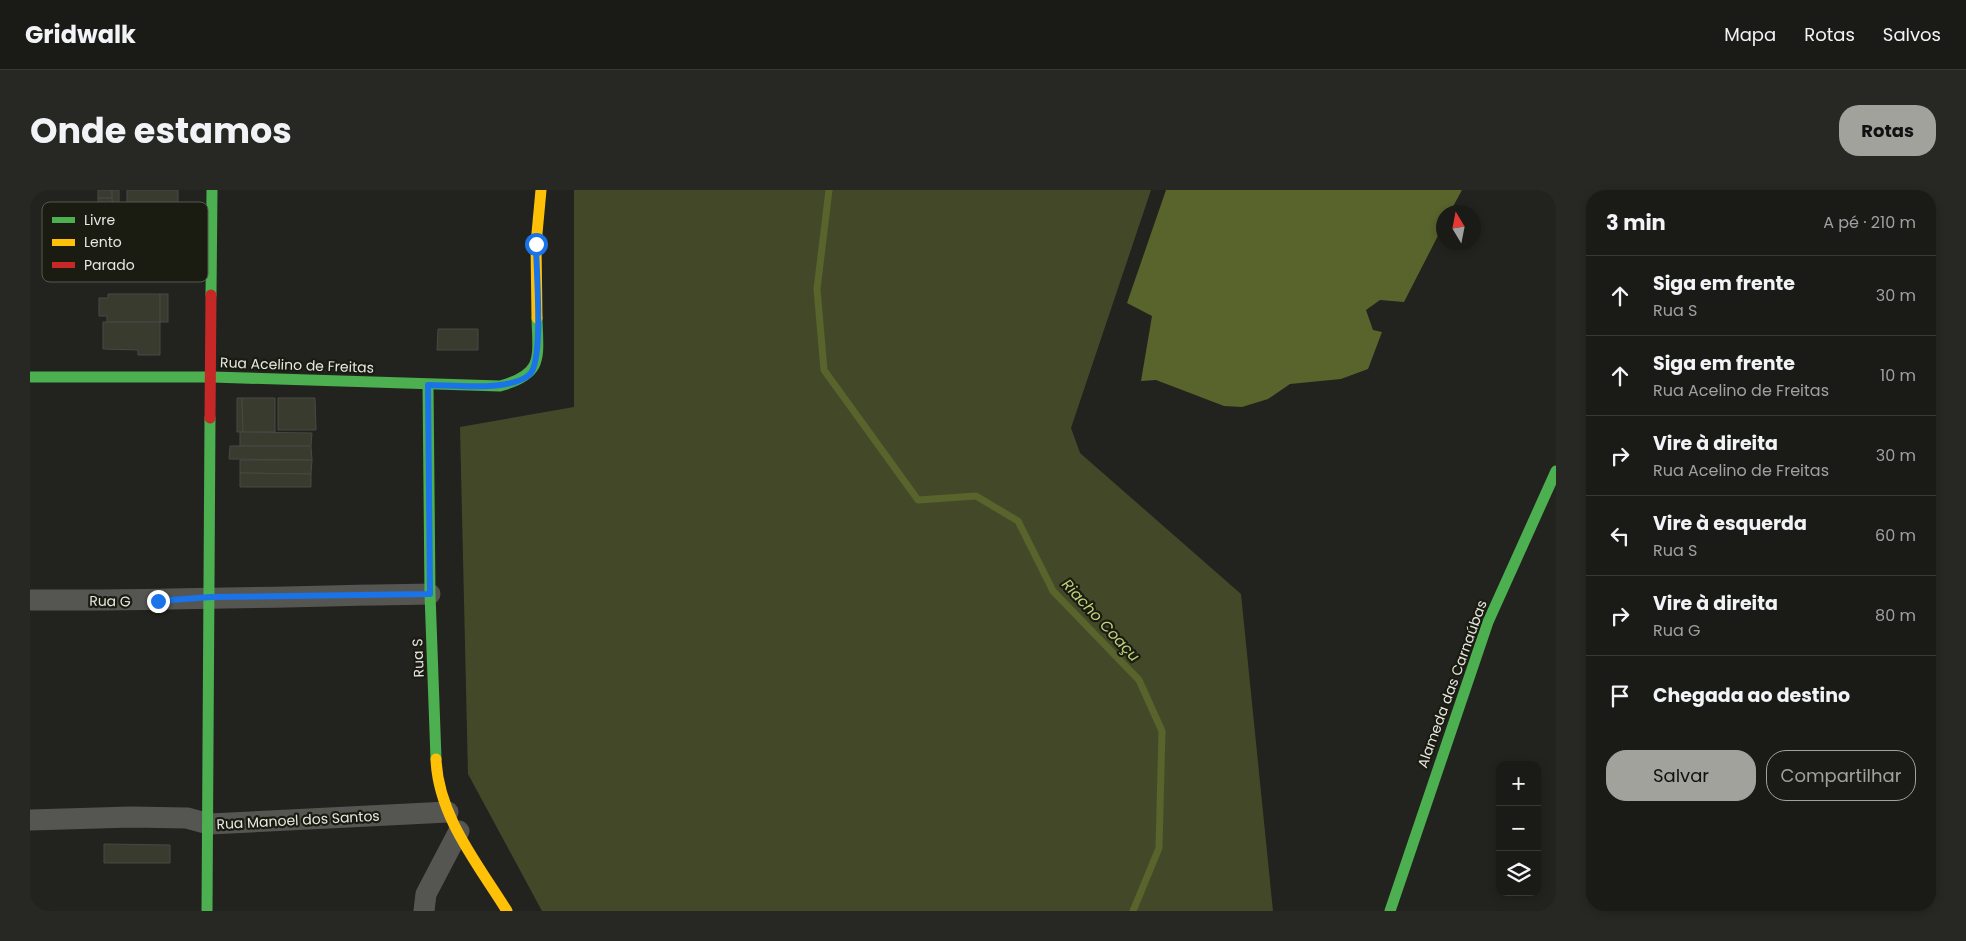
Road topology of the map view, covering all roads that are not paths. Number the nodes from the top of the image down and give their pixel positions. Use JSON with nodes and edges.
{"nodes":[{"id":1,"x":212,"y":190,"type":"edge"},
{"id":2,"x":541,"y":190,"type":"edge"},
{"id":3,"x":30,"y":377,"type":"edge"},
{"id":4,"x":212,"y":377,"type":"junction"},
{"id":5,"x":428,"y":385,"type":"junction"},
{"id":6,"x":1556,"y":471,"type":"edge"},
{"id":7,"x":430,"y":594,"type":"junction"},
{"id":8,"x":211,"y":597,"type":"junction"},
{"id":9,"x":30,"y":600,"type":"edge"},
{"id":10,"x":448,"y":812,"type":"junction"},
{"id":11,"x":30,"y":820,"type":"edge"},
{"id":12,"x":209,"y":824,"type":"junction"},
{"id":13,"x":459,"y":831,"type":"junction"},
{"id":14,"x":207,"y":911,"type":"edge"},
{"id":15,"x":424,"y":911,"type":"edge"},
{"id":16,"x":508,"y":911,"type":"edge"},
{"id":17,"x":1390,"y":911,"type":"edge"}],
"edges":[{"from":1,"to":4,"type":"street"},
{"from":2,"to":5,"type":"street","name":"Rua Acelino de Freitas"},
{"from":3,"to":4,"type":"street","name":"Rua Acelino de Freitas"},
{"from":4,"to":5,"type":"street","name":"Rua Acelino de Freitas"},
{"from":4,"to":8,"type":"street"},
{"from":5,"to":7,"type":"street","name":"Rua S"},
{"from":6,"to":17,"type":"street","name":"Alameda das Carnaúbas"},
{"from":7,"to":8,"type":"street","name":"Rua G"},
{"from":7,"to":10,"type":"street","name":"Rua S"},
{"from":8,"to":9,"type":"street","name":"Rua G"},
{"from":8,"to":12,"type":"street"},
{"from":10,"to":12,"type":"street","name":"Rua Manoel dos Santos"},
{"from":10,"to":13,"type":"street","name":"Rua S"},
{"from":11,"to":12,"type":"street","name":"Rua Manoel dos Santos"},
{"from":12,"to":14,"type":"street"},
{"from":13,"to":15,"type":"street"},
{"from":13,"to":16,"type":"street","name":"Rua S"}]}
